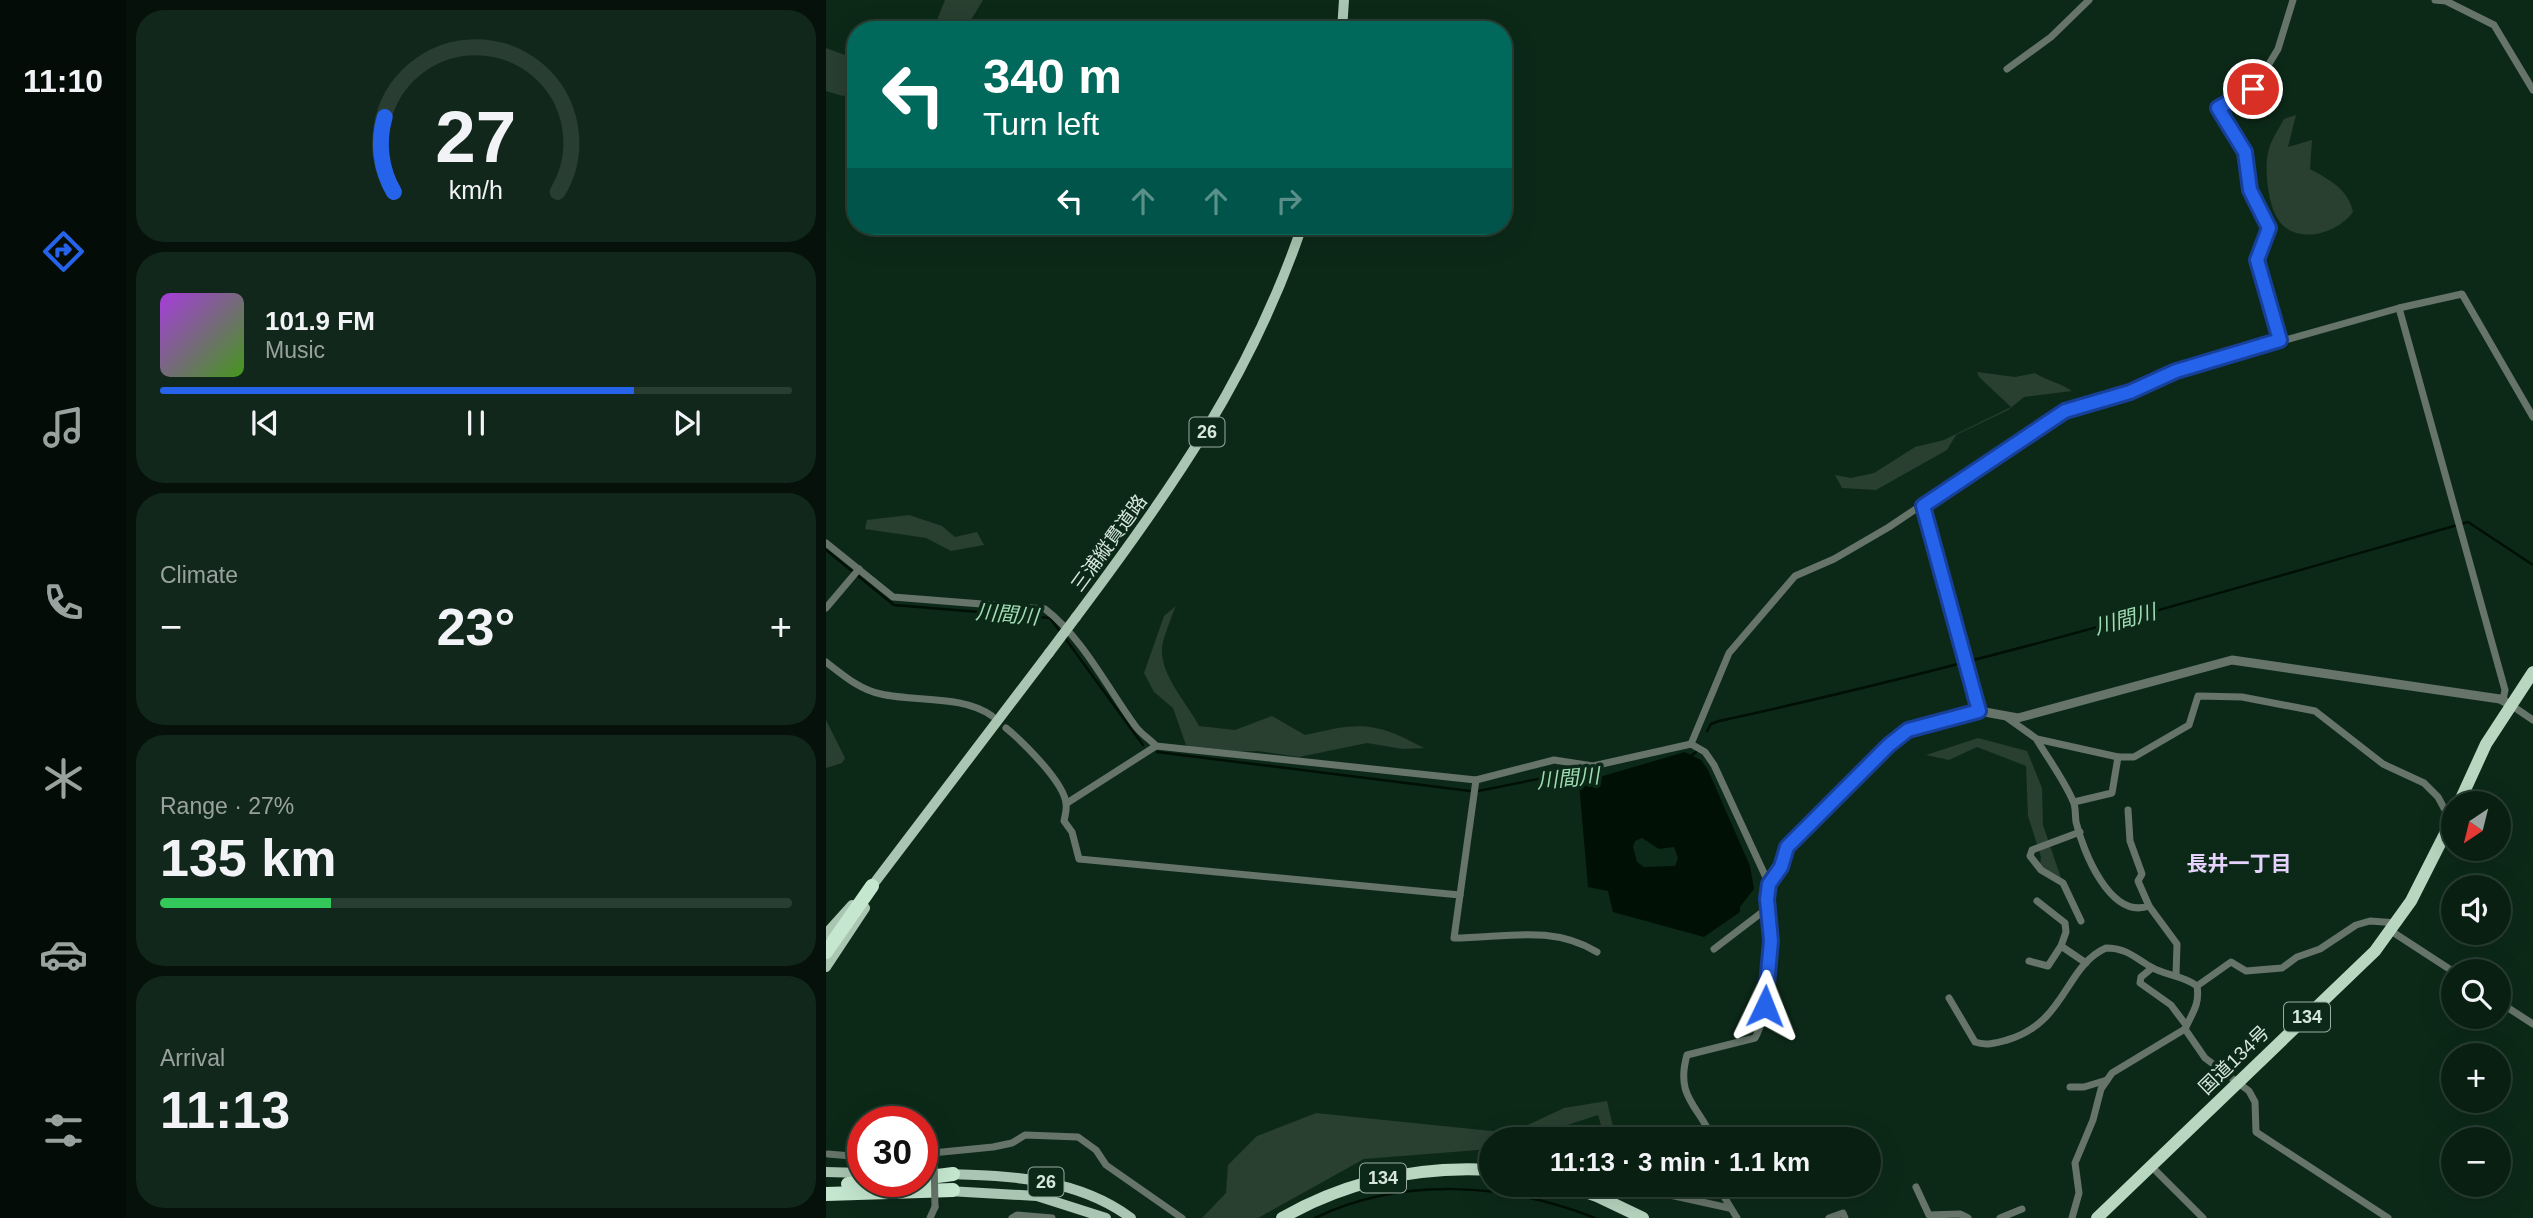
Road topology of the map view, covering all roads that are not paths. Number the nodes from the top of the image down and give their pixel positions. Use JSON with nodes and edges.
{"nodes":[{"id":1,"x":1344,"y":0,"type":"edge"},
{"id":2,"x":2089,"y":0,"type":"edge"},
{"id":3,"x":2293,"y":0,"type":"edge"},
{"id":4,"x":2435,"y":0,"type":"edge"},
{"id":5,"x":1343,"y":21,"type":"edge"},
{"id":6,"x":2007,"y":69,"type":"dead end"},
{"id":7,"x":2533,"y":90,"type":"edge"},
{"id":8,"x":1299,"y":235,"type":"edge"},
{"id":9,"x":2399,"y":308,"type":"junction"},
{"id":10,"x":2280,"y":340,"type":"junction"},
{"id":11,"x":2533,"y":417,"type":"edge"},
{"id":12,"x":1923,"y":506,"type":"junction"},
{"id":13,"x":826,"y":544,"type":"edge"},
{"id":14,"x":857,"y":573,"type":"junction"},
{"id":15,"x":826,"y":608,"type":"edge"},
{"id":16,"x":826,"y":662,"type":"edge"},
{"id":17,"x":2533,"y":672,"type":"edge"},
{"id":18,"x":2507,"y":703,"type":"junction"},
{"id":19,"x":1979,"y":711,"type":"junction"},
{"id":20,"x":992,"y":716,"type":"dead end"},
{"id":21,"x":2006,"y":717,"type":"junction"},
{"id":22,"x":2533,"y":720,"type":"edge"},
{"id":23,"x":1006,"y":727,"type":"dead end"},
{"id":24,"x":2037,"y":739,"type":"junction"},
{"id":25,"x":1691,"y":744,"type":"junction"},
{"id":26,"x":1156,"y":746,"type":"junction"},
{"id":27,"x":2118,"y":757,"type":"junction"},
{"id":28,"x":1476,"y":780,"type":"junction"},
{"id":29,"x":2464,"y":791,"type":"edge"},
{"id":30,"x":2074,"y":802,"type":"junction"},
{"id":31,"x":2441,"y":802,"type":"edge"},
{"id":32,"x":1067,"y":803,"type":"junction"},
{"id":33,"x":2128,"y":810,"type":"dead end"},
{"id":34,"x":2080,"y":832,"type":"junction"},
{"id":35,"x":2441,"y":839,"type":"edge"},
{"id":36,"x":900,"y":849,"type":"junction"},
{"id":37,"x":891,"y":860,"type":"junction"},
{"id":38,"x":1769,"y":884,"type":"junction"},
{"id":39,"x":873,"y":886,"type":"junction"},
{"id":40,"x":1460,"y":895,"type":"junction"},
{"id":41,"x":2037,"y":901,"type":"dead end"},
{"id":42,"x":2149,"y":906,"type":"junction"},
{"id":43,"x":1765,"y":910,"type":"junction"},
{"id":44,"x":2081,"y":921,"type":"dead end"},
{"id":45,"x":2395,"y":927,"type":"junction"},
{"id":46,"x":826,"y":934,"type":"edge"},
{"id":47,"x":826,"y":945,"type":"edge"},
{"id":48,"x":2061,"y":946,"type":"junction"},
{"id":49,"x":1714,"y":949,"type":"dead end"},
{"id":50,"x":826,"y":952,"type":"edge"},
{"id":51,"x":1597,"y":952,"type":"dead end"},
{"id":52,"x":2029,"y":961,"type":"dead end"},
{"id":53,"x":2086,"y":962,"type":"junction"},
{"id":54,"x":2441,"y":962,"type":"edge"},
{"id":55,"x":826,"y":967,"type":"edge"},
{"id":56,"x":2152,"y":968,"type":"junction"},
{"id":57,"x":2176,"y":975,"type":"junction"},
{"id":58,"x":2197,"y":986,"type":"junction"},
{"id":59,"x":1949,"y":998,"type":"dead end"},
{"id":60,"x":2511,"y":1010,"type":"edge"},
{"id":61,"x":2533,"y":1024,"type":"edge"},
{"id":62,"x":2186,"y":1027,"type":"junction"},
{"id":63,"x":2107,"y":1079,"type":"junction"},
{"id":64,"x":2238,"y":1083,"type":"junction"},
{"id":65,"x":2070,"y":1087,"type":"dead end"},
{"id":66,"x":1706,"y":1127,"type":"edge"},
{"id":67,"x":828,"y":1154,"type":"dead end"},
{"id":68,"x":938,"y":1154,"type":"edge"},
{"id":69,"x":847,"y":1156,"type":"edge"},
{"id":70,"x":2151,"y":1166,"type":"junction"},
{"id":71,"x":1479,"y":1170,"type":"edge"},
{"id":72,"x":826,"y":1172,"type":"edge"},
{"id":73,"x":847,"y":1172,"type":"edge"},
{"id":74,"x":953,"y":1174,"type":"joint"},
{"id":75,"x":938,"y":1175,"type":"edge"},
{"id":76,"x":847,"y":1184,"type":"edge"},
{"id":77,"x":826,"y":1185,"type":"edge"},
{"id":78,"x":1916,"y":1186,"type":"dead end"},
{"id":79,"x":953,"y":1191,"type":"joint"},
{"id":80,"x":826,"y":1197,"type":"edge"},
{"id":81,"x":935,"y":1197,"type":"edge"},
{"id":82,"x":1599,"y":1197,"type":"edge"},
{"id":83,"x":1675,"y":1197,"type":"edge"},
{"id":84,"x":1726,"y":1197,"type":"edge"},
{"id":85,"x":1730,"y":1208,"type":"junction"},
{"id":86,"x":2022,"y":1209,"type":"dead end"},
{"id":87,"x":930,"y":1218,"type":"edge"},
{"id":88,"x":1012,"y":1218,"type":"edge"},
{"id":89,"x":1052,"y":1218,"type":"edge"},
{"id":90,"x":1106,"y":1218,"type":"edge"},
{"id":91,"x":1131,"y":1218,"type":"edge"},
{"id":92,"x":1182,"y":1218,"type":"edge"},
{"id":93,"x":1282,"y":1218,"type":"edge"},
{"id":94,"x":1643,"y":1218,"type":"edge"},
{"id":95,"x":1737,"y":1218,"type":"edge"},
{"id":96,"x":1829,"y":1218,"type":"edge"},
{"id":97,"x":1845,"y":1218,"type":"edge"},
{"id":98,"x":1968,"y":1218,"type":"edge"},
{"id":99,"x":2000,"y":1218,"type":"edge"},
{"id":100,"x":2071,"y":1218,"type":"edge"},
{"id":101,"x":2097,"y":1218,"type":"edge"},
{"id":102,"x":2203,"y":1218,"type":"edge"},
{"id":103,"x":2388,"y":1218,"type":"edge"}],
"edges":[{"from":1,"to":5,"type":"main road"},
{"from":2,"to":6,"type":"street"},
{"from":3,"to":10,"type":"street"},
{"from":4,"to":7,"type":"street"},
{"from":8,"to":36,"type":"main road","name":"三浦縦貫道路","number":"26","bridge":true},
{"from":9,"to":10,"type":"street"},
{"from":9,"to":11,"type":"street"},
{"from":9,"to":18,"type":"street"},
{"from":10,"to":12,"type":"street"},
{"from":12,"to":19,"type":"street"},
{"from":12,"to":25,"type":"street"},
{"from":13,"to":14,"type":"street"},
{"from":14,"to":15,"type":"street"},
{"from":14,"to":26,"type":"street"},
{"from":16,"to":20,"type":"street"},
{"from":17,"to":18,"type":"highway"},
{"from":18,"to":21,"type":"street"},
{"from":18,"to":22,"type":"street"},
{"from":18,"to":29,"type":"highway"},
{"from":19,"to":21,"type":"street"},
{"from":19,"to":38,"type":"street"},
{"from":21,"to":24,"type":"street"},
{"from":23,"to":32,"type":"street"},
{"from":24,"to":27,"type":"street"},
{"from":24,"to":30,"type":"street"},
{"from":25,"to":28,"type":"street"},
{"from":25,"to":38,"type":"street"},
{"from":26,"to":28,"type":"street"},
{"from":26,"to":32,"type":"street"},
{"from":27,"to":30,"type":"street"},
{"from":27,"to":31,"type":"street"},
{"from":28,"to":40,"type":"street"},
{"from":30,"to":34,"type":"street"},
{"from":32,"to":40,"type":"street"},
{"from":33,"to":42,"type":"street"},
{"from":34,"to":42,"type":"street"},
{"from":34,"to":44,"type":"street"},
{"from":35,"to":45,"type":"highway","name":"国道134号","number":"134"},
{"from":36,"to":37,"type":"main road","name":"三浦縦貫道路","number":"26"},
{"from":36,"to":55,"type":"main road","number":"26"},
{"from":37,"to":39,"type":"main road","name":"三浦縦貫道路","number":"26"},
{"from":37,"to":46,"type":"main road"},
{"from":38,"to":43,"type":"street"},
{"from":39,"to":47,"type":"highway","number":"26"},
{"from":39,"to":50,"type":"highway","number":"26"},
{"from":40,"to":51,"type":"street"},
{"from":41,"to":48,"type":"street"},
{"from":42,"to":57,"type":"street"},
{"from":43,"to":49,"type":"street"},
{"from":43,"to":66,"type":"street"},
{"from":45,"to":54,"type":"street"},
{"from":45,"to":58,"type":"street"},
{"from":45,"to":64,"type":"highway","name":"国道134号","number":"134"},
{"from":48,"to":52,"type":"street"},
{"from":48,"to":53,"type":"street"},
{"from":53,"to":56,"type":"street"},
{"from":53,"to":59,"type":"street"},
{"from":56,"to":57,"type":"street"},
{"from":56,"to":62,"type":"street"},
{"from":57,"to":58,"type":"street"},
{"from":58,"to":62,"type":"street"},
{"from":60,"to":61,"type":"street"},
{"from":62,"to":63,"type":"street"},
{"from":62,"to":64,"type":"street"},
{"from":63,"to":65,"type":"street"},
{"from":63,"to":100,"type":"street"},
{"from":64,"to":70,"type":"highway","name":"国道134号","number":"134"},
{"from":64,"to":103,"type":"street"},
{"from":67,"to":69,"type":"street"},
{"from":68,"to":92,"type":"street"},
{"from":70,"to":101,"type":"highway","name":"国道134号","number":"134"},
{"from":70,"to":102,"type":"street"},
{"from":71,"to":93,"type":"highway","number":"134"},
{"from":72,"to":73,"type":"main road"},
{"from":74,"to":75,"type":"highway","number":"26"},
{"from":74,"to":91,"type":"main road","number":"26"},
{"from":76,"to":77,"type":"highway"},
{"from":78,"to":98,"type":"street"},
{"from":79,"to":80,"type":"highway","number":"26"},
{"from":79,"to":90,"type":"main road","number":"26"},
{"from":81,"to":87,"type":"street","bridge":true},
{"from":82,"to":94,"type":"highway"},
{"from":83,"to":85,"type":"street"},
{"from":84,"to":85,"type":"street"},
{"from":85,"to":95,"type":"street"},
{"from":86,"to":99,"type":"street"},
{"from":88,"to":89,"type":"street"},
{"from":96,"to":97,"type":"street"}]}
